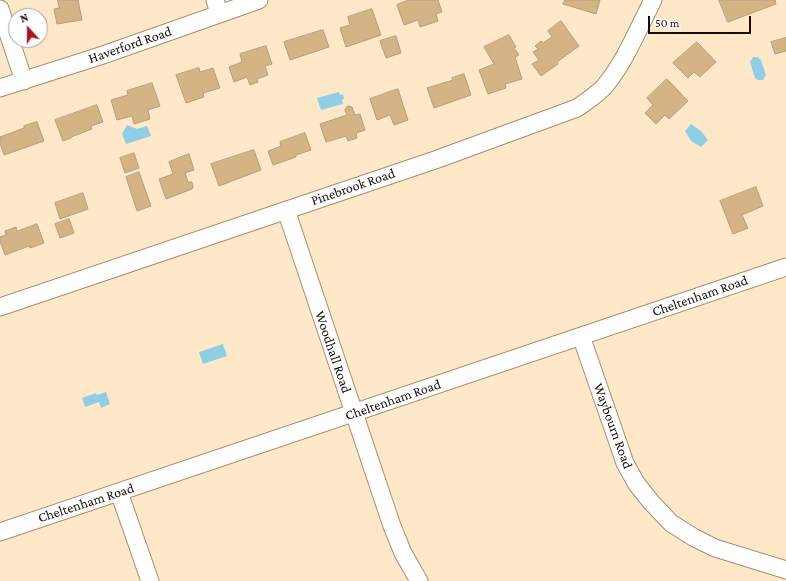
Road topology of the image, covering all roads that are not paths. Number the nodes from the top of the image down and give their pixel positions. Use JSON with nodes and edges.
{"nodes":[{"id":1,"x":259,"y":0,"type":"edge"},
{"id":2,"x":653,"y":0,"type":"edge"},
{"id":3,"x":217,"y":7,"type":"edge"},
{"id":4,"x":0,"y":9,"type":"edge"},
{"id":5,"x":24,"y":81,"type":"junction"},
{"id":6,"x":0,"y":88,"type":"edge"},
{"id":7,"x":286,"y":210,"type":"junction"},
{"id":8,"x":786,"y":267,"type":"edge"},
{"id":9,"x":0,"y":307,"type":"edge"},
{"id":10,"x":581,"y":336,"type":"junction"},
{"id":11,"x":354,"y":413,"type":"junction"},
{"id":12,"x":119,"y":492,"type":"junction"},
{"id":13,"x":0,"y":532,"type":"edge"},
{"id":14,"x":786,"y":570,"type":"edge"},
{"id":15,"x":150,"y":581,"type":"edge"},
{"id":16,"x":419,"y":581,"type":"edge"}],
"edges":[{"from":1,"to":3,"type":"street","name":"Haverford Road"},
{"from":2,"to":7,"type":"street","name":"Pinebrook Road"},
{"from":3,"to":5,"type":"street","name":"Haverford Road"},
{"from":4,"to":5,"type":"street"},
{"from":5,"to":6,"type":"street","name":"Haverford Road"},
{"from":7,"to":9,"type":"street","name":"Pinebrook Road"},
{"from":7,"to":11,"type":"street","name":"Woodhall Road"},
{"from":8,"to":10,"type":"street","name":"Cheltenham Road"},
{"from":10,"to":11,"type":"street","name":"Cheltenham Road"},
{"from":10,"to":14,"type":"street","name":"Waybourn Road"},
{"from":11,"to":12,"type":"street","name":"Cheltenham Road"},
{"from":11,"to":16,"type":"street","name":"Woodhall Road"},
{"from":12,"to":13,"type":"street","name":"Cheltenham Road"},
{"from":12,"to":15,"type":"street"}]}
